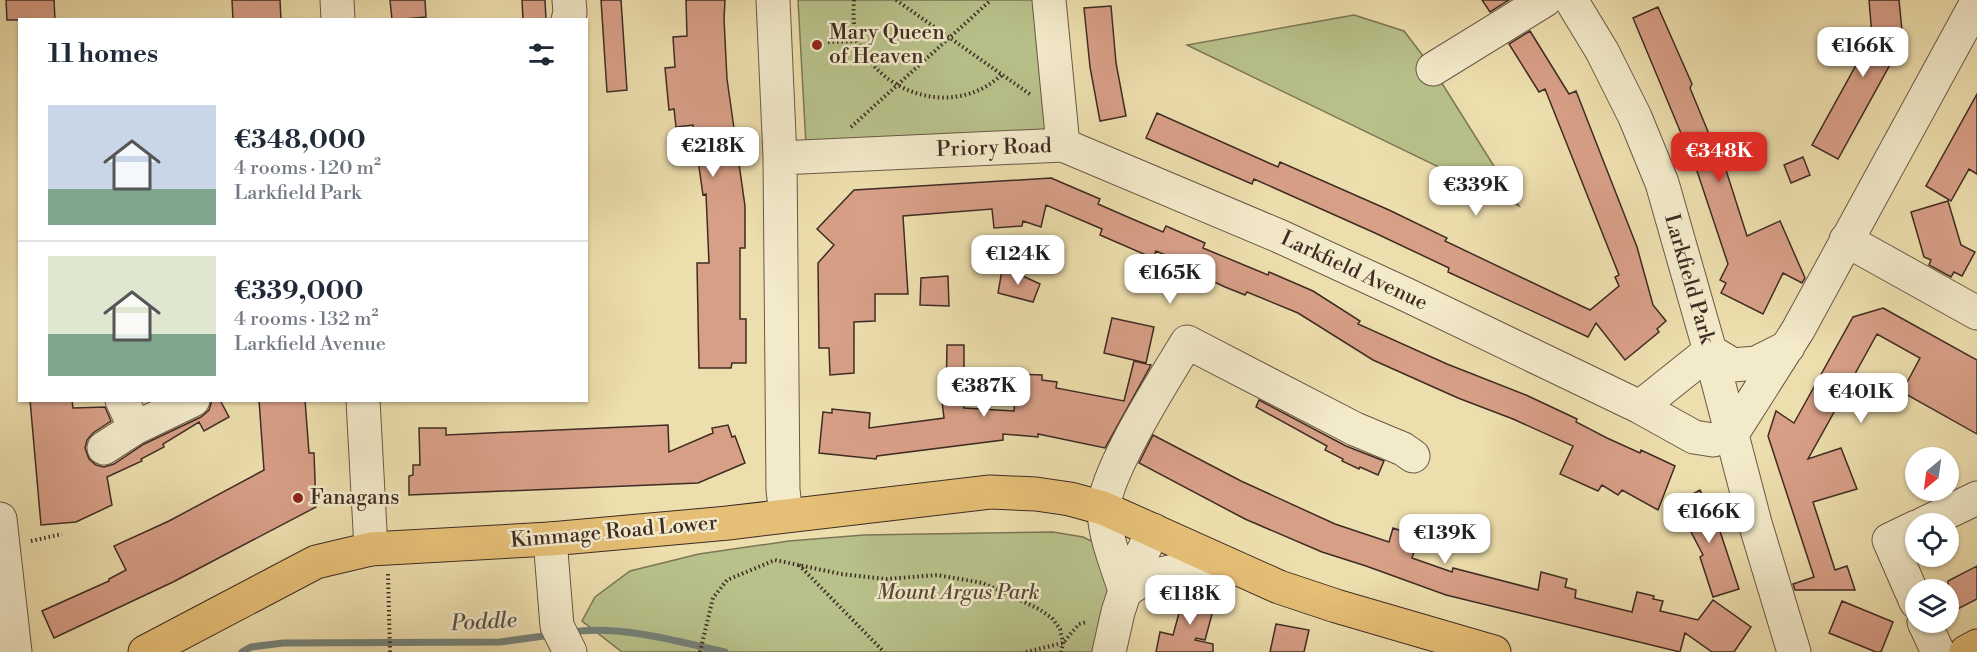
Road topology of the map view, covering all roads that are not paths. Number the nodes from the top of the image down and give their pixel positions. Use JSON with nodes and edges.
{"nodes":[{"id":1,"x":337,"y":0,"type":"edge"},
{"id":2,"x":569,"y":0,"type":"edge"},
{"id":3,"x":773,"y":0,"type":"edge"},
{"id":4,"x":1049,"y":0,"type":"edge"},
{"id":5,"x":1545,"y":0,"type":"edge"},
{"id":6,"x":1571,"y":0,"type":"edge"},
{"id":7,"x":1977,"y":2,"type":"edge"},
{"id":8,"x":338,"y":18,"type":"edge"},
{"id":9,"x":569,"y":18,"type":"edge"},
{"id":10,"x":1433,"y":69,"type":"dead end"},
{"id":11,"x":1061,"y":130,"type":"junction"},
{"id":12,"x":780,"y":158,"type":"junction"},
{"id":13,"x":1846,"y":240,"type":"junction"},
{"id":14,"x":1977,"y":313,"type":"edge"},
{"id":15,"x":1788,"y":347,"type":"junction"},
{"id":16,"x":1710,"y":351,"type":"junction"},
{"id":17,"x":184,"y":402,"type":"edge"},
{"id":18,"x":363,"y":402,"type":"edge"},
{"id":19,"x":1640,"y":407,"type":"junction"},
{"id":20,"x":128,"y":414,"type":"edge"},
{"id":21,"x":1732,"y":434,"type":"junction"},
{"id":22,"x":104,"y":448,"type":"dead end"},
{"id":23,"x":1413,"y":456,"type":"dead end"},
{"id":24,"x":1977,"y":498,"type":"edge"},
{"id":25,"x":1103,"y":508,"type":"junction"},
{"id":26,"x":1946,"y":513,"type":"edge"},
{"id":27,"x":786,"y":515,"type":"junction"},
{"id":28,"x":0,"y":519,"type":"edge"},
{"id":29,"x":1153,"y":530,"type":"junction"},
{"id":30,"x":1905,"y":532,"type":"edge"},
{"id":31,"x":550,"y":539,"type":"junction"},
{"id":32,"x":371,"y":549,"type":"junction"},
{"id":33,"x":1232,"y":567,"type":"junction"},
{"id":34,"x":1906,"y":579,"type":"edge"},
{"id":35,"x":1125,"y":591,"type":"junction"},
{"id":36,"x":1929,"y":633,"type":"edge"},
{"id":37,"x":565,"y":642,"type":"edge"},
{"id":38,"x":1977,"y":646,"type":"edge"},
{"id":39,"x":15,"y":652,"type":"edge"},
{"id":40,"x":145,"y":652,"type":"edge"},
{"id":41,"x":1109,"y":652,"type":"edge"},
{"id":42,"x":1494,"y":652,"type":"edge"},
{"id":43,"x":1794,"y":652,"type":"edge"},
{"id":44,"x":1938,"y":652,"type":"edge"},
{"id":45,"x":1966,"y":652,"type":"edge"}],
"edges":[{"from":1,"to":8,"type":"street"},
{"from":2,"to":9,"type":"street"},
{"from":3,"to":12,"type":"street"},
{"from":4,"to":11,"type":"street","name":"Priory Road"},
{"from":5,"to":10,"type":"street"},
{"from":6,"to":16,"type":"street","name":"Larkfield Park"},
{"from":7,"to":13,"type":"street"},
{"from":11,"to":12,"type":"street","name":"Priory Road"},
{"from":11,"to":19,"type":"street","name":"Larkfield Avenue"},
{"from":12,"to":27,"type":"street"},
{"from":13,"to":14,"type":"street"},
{"from":13,"to":15,"type":"street"},
{"from":15,"to":16,"type":"street"},
{"from":15,"to":21,"type":"street"},
{"from":16,"to":19,"type":"street"},
{"from":16,"to":21,"type":"street","name":"Larkfield Park"},
{"from":17,"to":20,"type":"street"},
{"from":18,"to":32,"type":"street"},
{"from":19,"to":21,"type":"street","name":"Larkfield Avenue"},
{"from":20,"to":22,"type":"street"},
{"from":21,"to":43,"type":"street"},
{"from":23,"to":25,"type":"street"},
{"from":24,"to":26,"type":"street"},
{"from":25,"to":27,"type":"main road","name":"Kimmage Road Lower"},
{"from":25,"to":29,"type":"main road","name":"Kimmage Road Lower"},
{"from":25,"to":35,"type":"street"},
{"from":27,"to":31,"type":"main road","name":"Kimmage Road Lower"},
{"from":28,"to":39,"type":"street"},
{"from":29,"to":33,"type":"main road","name":"Kimmage Road Lower"},
{"from":29,"to":35,"type":"street"},
{"from":30,"to":34,"type":"street"},
{"from":31,"to":32,"type":"main road","name":"Kimmage Road Lower"},
{"from":31,"to":37,"type":"street"},
{"from":32,"to":40,"type":"main road","name":"Kimmage Road Lower"},
{"from":33,"to":35,"type":"street"},
{"from":33,"to":42,"type":"main road","name":"Kimmage Road Lower"},
{"from":35,"to":41,"type":"street"},
{"from":36,"to":44,"type":"street"},
{"from":38,"to":45,"type":"main road"}]}
